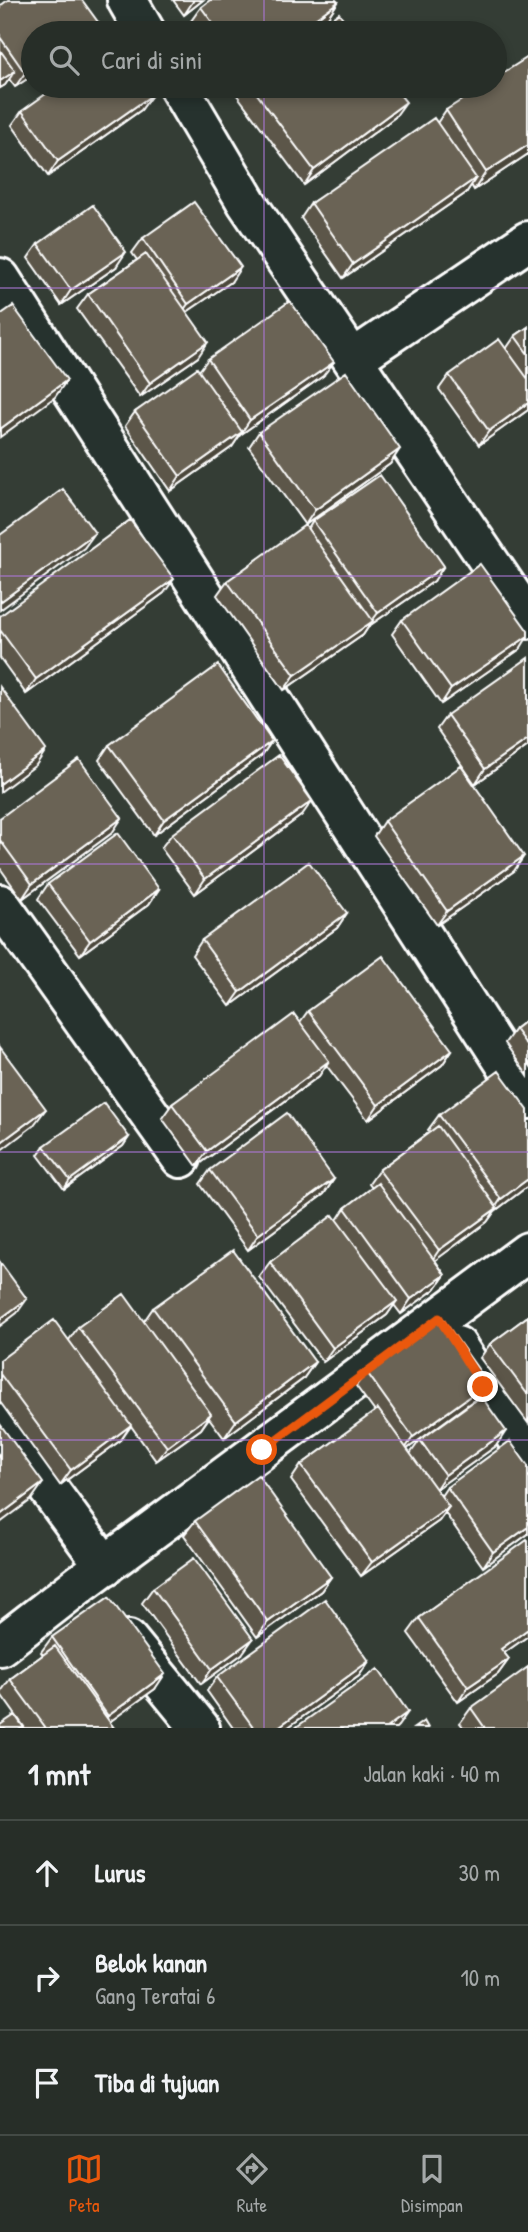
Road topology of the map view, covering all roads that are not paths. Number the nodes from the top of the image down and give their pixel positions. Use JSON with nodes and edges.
{"nodes":[{"id":1,"x":127,"y":0,"type":"edge"},
{"id":2,"x":139,"y":21,"type":"edge"},
{"id":3,"x":185,"y":98,"type":"edge"},
{"id":4,"x":528,"y":241,"type":"edge"},
{"id":5,"x":0,"y":278,"type":"edge"},
{"id":6,"x":353,"y":359,"type":"junction"},
{"id":7,"x":528,"y":619,"type":"edge"},
{"id":8,"x":0,"y":904,"type":"edge"},
{"id":9,"x":528,"y":1099,"type":"edge"},
{"id":10,"x":181,"y":1158,"type":"dead end"},
{"id":11,"x":528,"y":1252,"type":"edge"},
{"id":12,"x":439,"y":1318,"type":"junction"},
{"id":13,"x":0,"y":1423,"type":"edge"},
{"id":14,"x":528,"y":1456,"type":"edge"},
{"id":15,"x":93,"y":1575,"type":"junction"},
{"id":16,"x":0,"y":1646,"type":"edge"},
{"id":17,"x":200,"y":1728,"type":"edge"}],
"edges":[{"from":1,"to":2,"type":"street"},
{"from":3,"to":6,"type":"street"},
{"from":4,"to":6,"type":"street"},
{"from":5,"to":9,"type":"street"},
{"from":6,"to":7,"type":"street"},
{"from":8,"to":10,"type":"street"},
{"from":11,"to":12,"type":"street"},
{"from":12,"to":14,"type":"street"},
{"from":12,"to":15,"type":"street"},
{"from":13,"to":15,"type":"street"},
{"from":15,"to":16,"type":"street"},
{"from":15,"to":17,"type":"street"}]}
